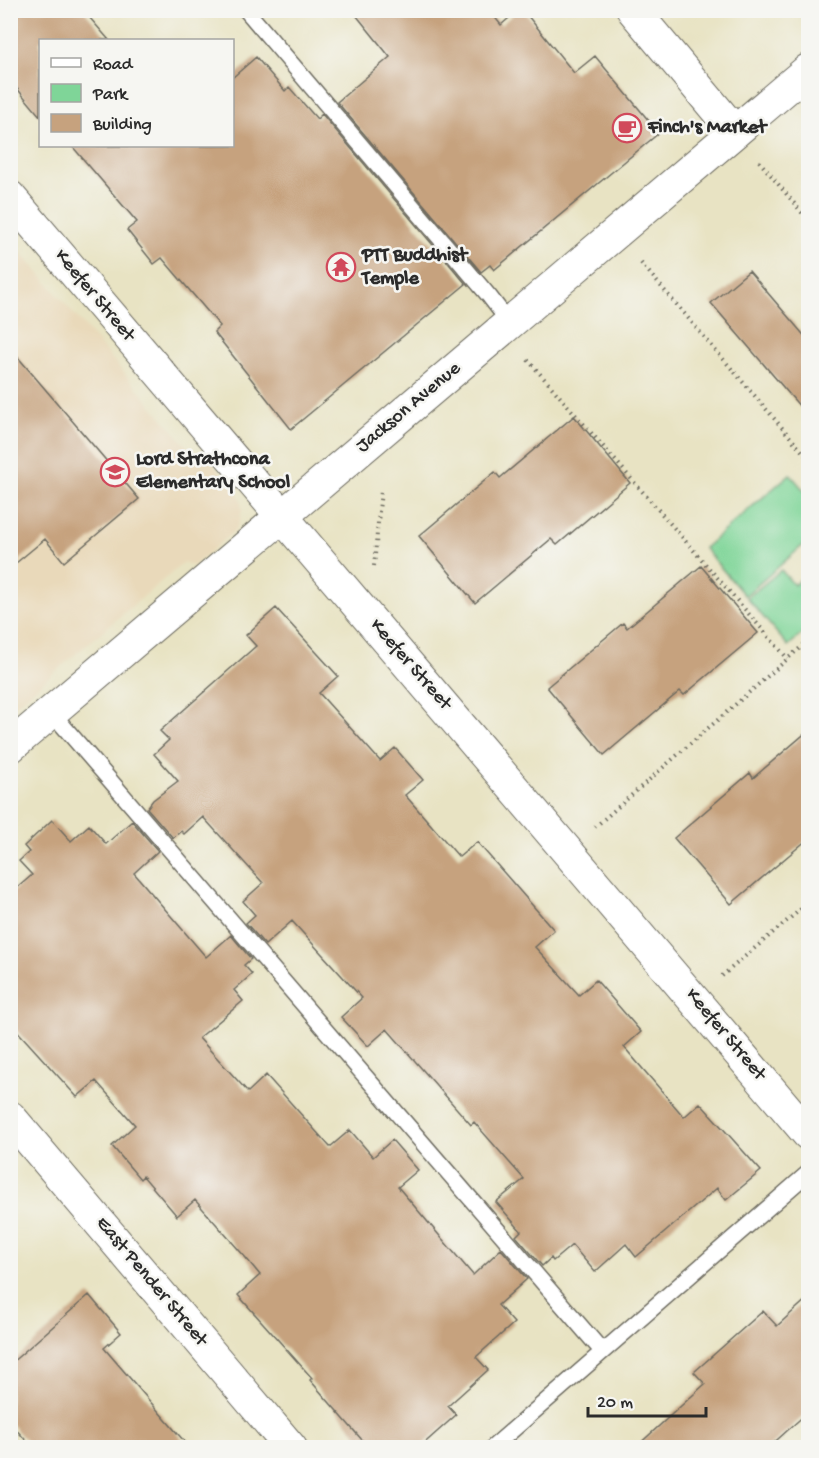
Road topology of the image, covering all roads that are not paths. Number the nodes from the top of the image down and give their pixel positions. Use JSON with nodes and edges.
{"nodes":[{"id":1,"x":246,"y":10,"type":"edge"},
{"id":2,"x":633,"y":10,"type":"edge"},
{"id":3,"x":808,"y":70,"type":"edge"},
{"id":4,"x":735,"y":132,"type":"junction"},
{"id":5,"x":10,"y":197,"type":"edge"},
{"id":6,"x":509,"y":322,"type":"junction"},
{"id":7,"x":282,"y":516,"type":"junction"},
{"id":8,"x":52,"y":713,"type":"junction"},
{"id":9,"x":10,"y":747,"type":"edge"},
{"id":10,"x":10,"y":1117,"type":"edge"},
{"id":11,"x":808,"y":1134,"type":"edge"},
{"id":12,"x":808,"y":1173,"type":"edge"},
{"id":13,"x":602,"y":1351,"type":"junction"},
{"id":14,"x":291,"y":1448,"type":"edge"},
{"id":15,"x":492,"y":1448,"type":"edge"}],
"edges":[{"from":1,"to":6,"type":"lane"},
{"from":2,"to":4,"type":"street"},
{"from":3,"to":4,"type":"street","name":"Jackson Avenue"},
{"from":4,"to":6,"type":"street","name":"Jackson Avenue"},
{"from":5,"to":7,"type":"street","name":"Keefer Street"},
{"from":6,"to":7,"type":"street","name":"Jackson Avenue"},
{"from":7,"to":8,"type":"street","name":"Jackson Avenue"},
{"from":7,"to":11,"type":"street","name":"Keefer Street"},
{"from":8,"to":9,"type":"street","name":"Jackson Avenue"},
{"from":8,"to":13,"type":"lane"},
{"from":10,"to":14,"type":"street","name":"East Pender Street"},
{"from":12,"to":13,"type":"lane"},
{"from":13,"to":15,"type":"lane"}]}
